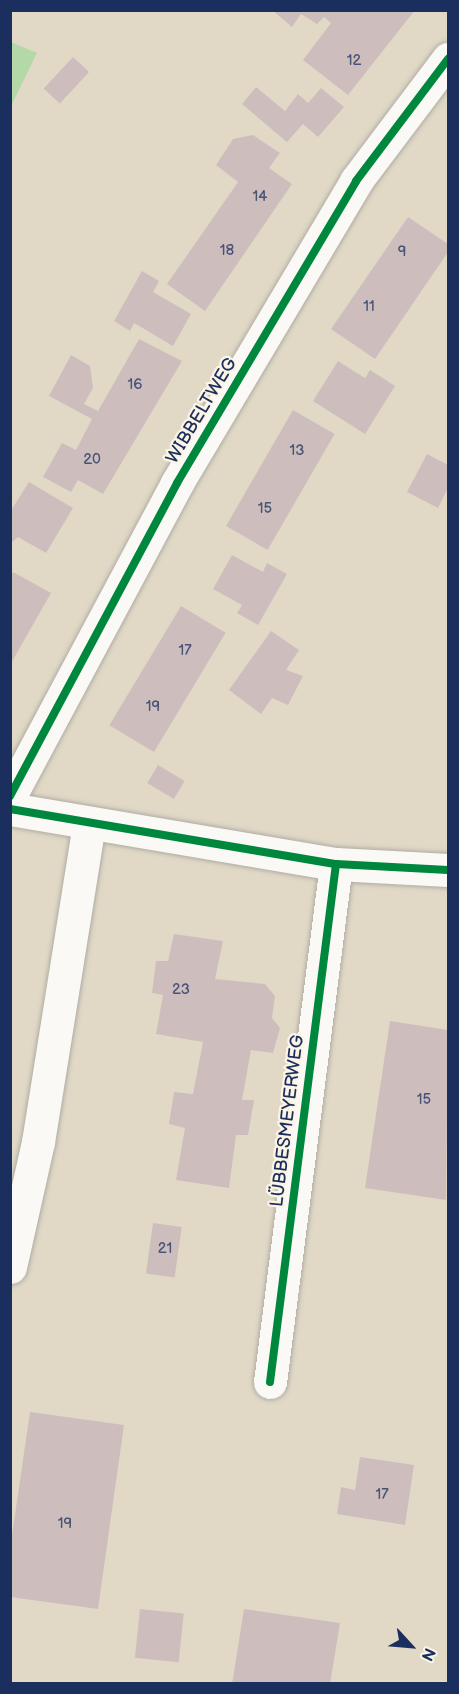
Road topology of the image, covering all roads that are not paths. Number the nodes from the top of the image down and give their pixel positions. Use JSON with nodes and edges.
{"nodes":[{"id":1,"x":448,"y":59,"type":"edge"},
{"id":2,"x":10,"y":796,"type":"edge"},
{"id":3,"x":10,"y":809,"type":"edge"},
{"id":4,"x":89,"y":823,"type":"junction"},
{"id":5,"x":336,"y":864,"type":"junction"},
{"id":6,"x":448,"y":870,"type":"edge"},
{"id":7,"x":10,"y":1267,"type":"edge"},
{"id":8,"x":270,"y":1382,"type":"dead end"}],
"edges":[{"from":1,"to":2,"type":"street","name":"WIBBELTWEG"},
{"from":3,"to":4,"type":"street"},
{"from":4,"to":5,"type":"street"},
{"from":4,"to":7,"type":"street"},
{"from":5,"to":6,"type":"street"},
{"from":5,"to":8,"type":"street","name":"LÜBBESMEYERWEG"}]}
